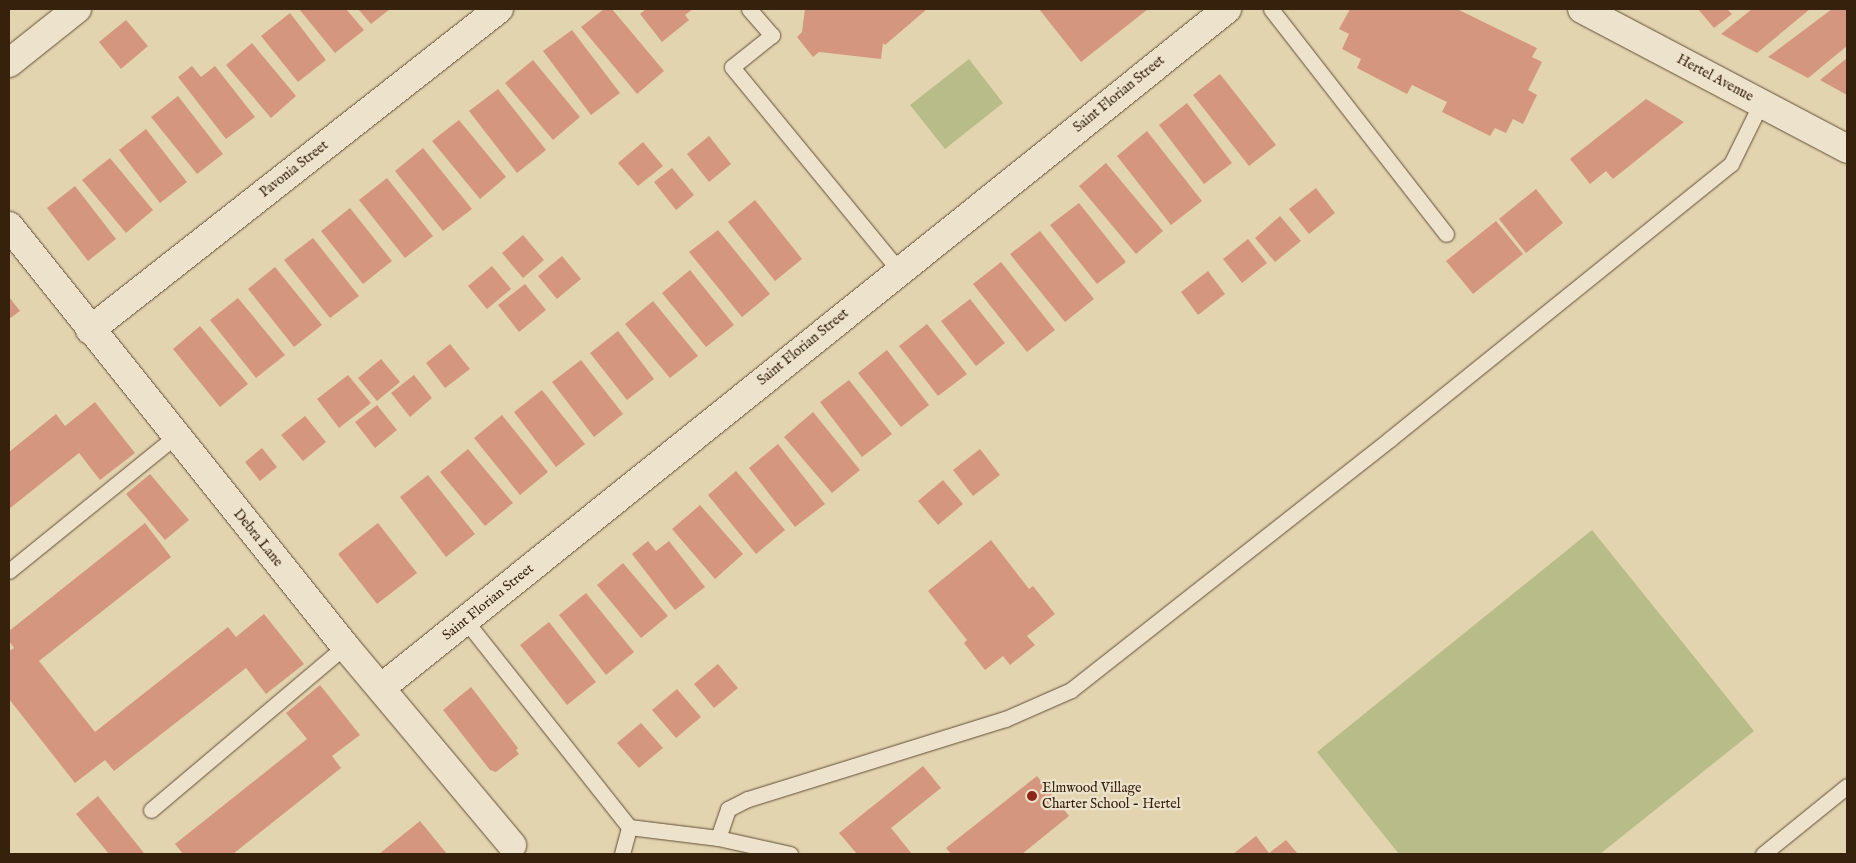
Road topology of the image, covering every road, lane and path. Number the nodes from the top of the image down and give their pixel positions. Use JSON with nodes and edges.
{"nodes":[{"id":1,"x":77,"y":9,"type":"edge"},
{"id":2,"x":499,"y":9,"type":"edge"},
{"id":3,"x":749,"y":9,"type":"edge"},
{"id":4,"x":1227,"y":9,"type":"edge"},
{"id":5,"x":1271,"y":9,"type":"edge"},
{"id":6,"x":1593,"y":11,"type":"edge"},
{"id":7,"x":9,"y":63,"type":"edge"},
{"id":8,"x":1761,"y":102,"type":"junction"},
{"id":9,"x":1847,"y":149,"type":"edge"},
{"id":10,"x":9,"y":226,"type":"edge"},
{"id":11,"x":1446,"y":234,"type":"dead end"},
{"id":12,"x":899,"y":270,"type":"junction"},
{"id":13,"x":90,"y":330,"type":"junction"},
{"id":14,"x":176,"y":436,"type":"junction"},
{"id":15,"x":9,"y":571,"type":"edge"},
{"id":16,"x":465,"y":620,"type":"junction"},
{"id":17,"x":345,"y":646,"type":"junction"},
{"id":18,"x":381,"y":688,"type":"junction"},
{"id":19,"x":1847,"y":786,"type":"edge"},
{"id":20,"x":151,"y":810,"type":"dead end"},
{"id":21,"x":629,"y":826,"type":"junction"},
{"id":22,"x":718,"y":838,"type":"junction"},
{"id":23,"x":512,"y":845,"type":"dead end"},
{"id":24,"x":622,"y":854,"type":"edge"},
{"id":25,"x":790,"y":854,"type":"edge"},
{"id":26,"x":1763,"y":854,"type":"edge"}],
"edges":[{"from":1,"to":7,"type":"street"},
{"from":2,"to":13,"type":"street","name":"Pavonia Street"},
{"from":3,"to":12,"type":"lane"},
{"from":4,"to":12,"type":"street","name":"Saint Florian Street"},
{"from":5,"to":11,"type":"lane"},
{"from":6,"to":8,"type":"street","name":"Hertel Avenue"},
{"from":8,"to":9,"type":"street","name":"Hertel Avenue"},
{"from":8,"to":22,"type":"lane"},
{"from":10,"to":13,"type":"street","name":"Debra Lane"},
{"from":12,"to":16,"type":"street","name":"Saint Florian Street"},
{"from":13,"to":14,"type":"street","name":"Debra Lane"},
{"from":14,"to":15,"type":"lane"},
{"from":14,"to":17,"type":"street","name":"Debra Lane"},
{"from":16,"to":18,"type":"street","name":"Saint Florian Street"},
{"from":16,"to":21,"type":"lane"},
{"from":17,"to":18,"type":"street","name":"Debra Lane"},
{"from":17,"to":20,"type":"lane"},
{"from":18,"to":23,"type":"street","name":"Debra Lane"},
{"from":19,"to":26,"type":"lane"},
{"from":21,"to":22,"type":"lane"},
{"from":21,"to":24,"type":"lane"},
{"from":22,"to":25,"type":"lane"}]}
